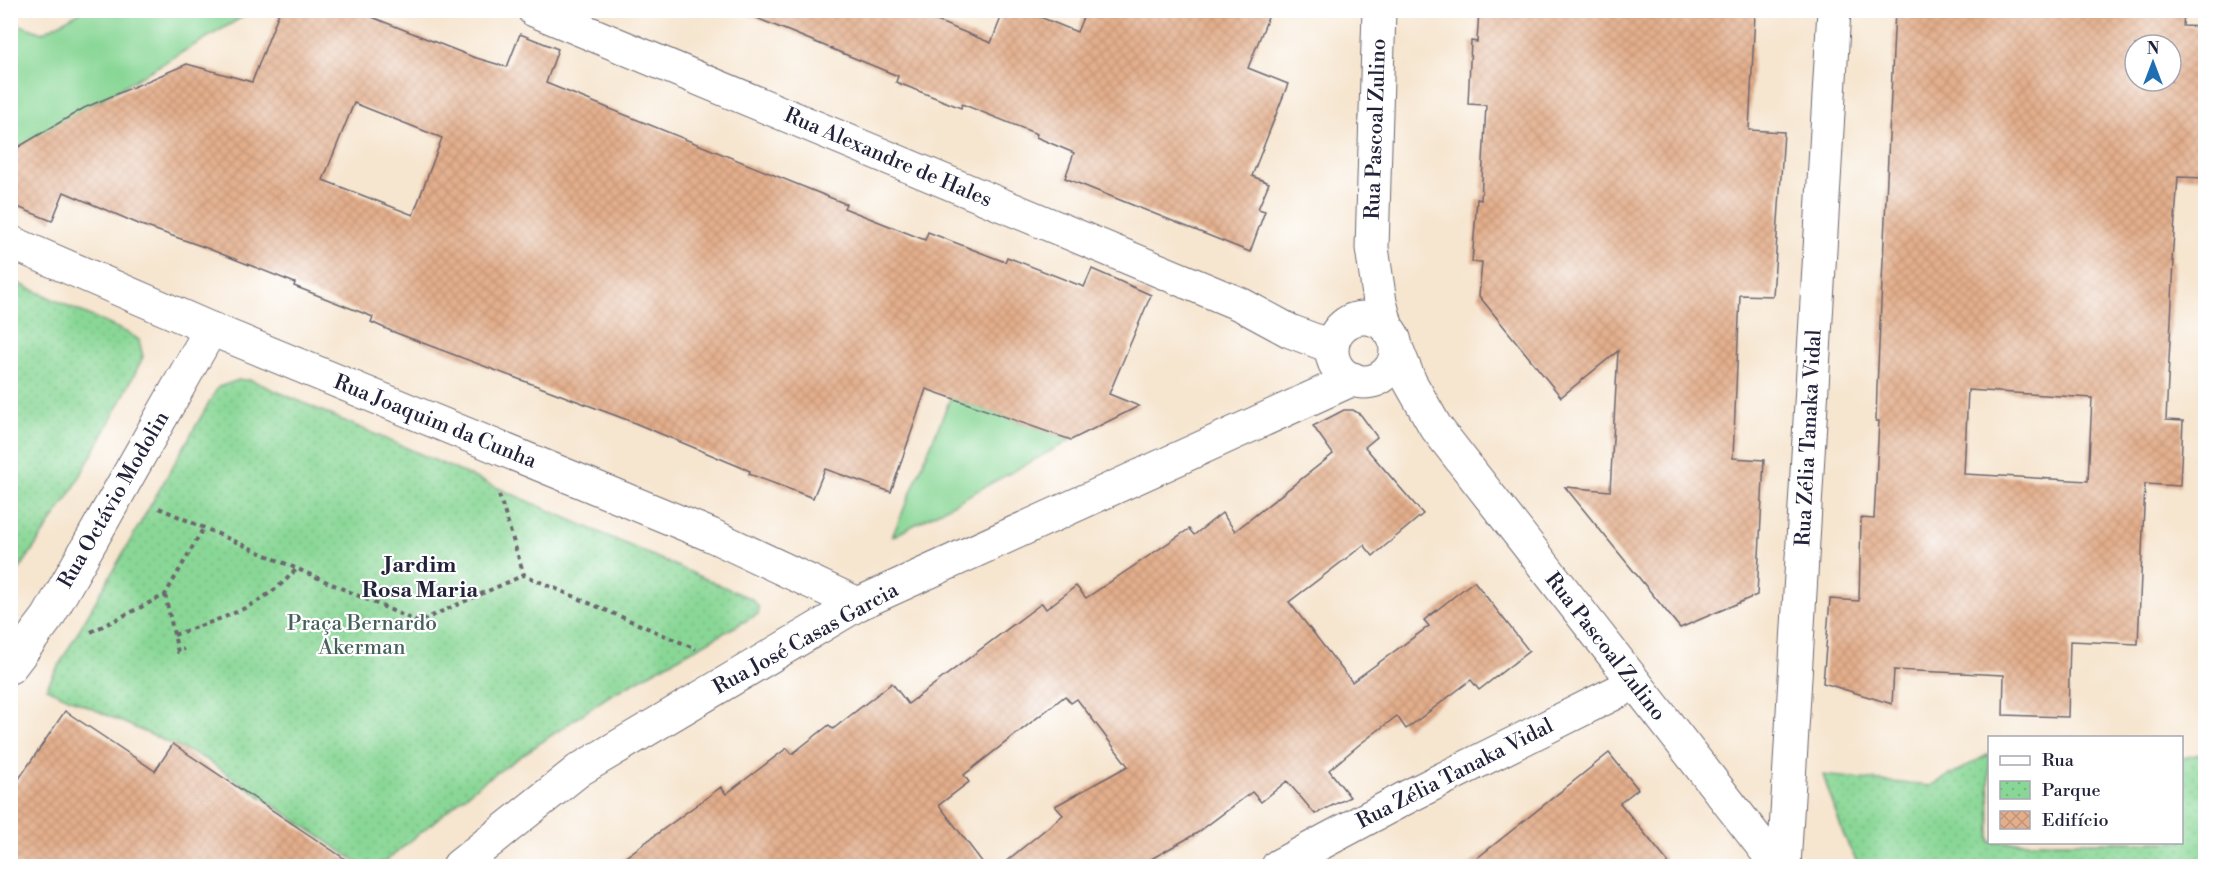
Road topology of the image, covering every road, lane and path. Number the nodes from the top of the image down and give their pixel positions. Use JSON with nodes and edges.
{"nodes":[{"id":1,"x":534,"y":10,"type":"edge"},
{"id":2,"x":1379,"y":10,"type":"edge"},
{"id":3,"x":1833,"y":10,"type":"edge"},
{"id":4,"x":10,"y":242,"type":"edge"},
{"id":5,"x":1372,"y":248,"type":"junction"},
{"id":6,"x":211,"y":330,"type":"junction"},
{"id":7,"x":1392,"y":337,"type":"junction"},
{"id":8,"x":1345,"y":352,"type":"junction"},
{"id":9,"x":1435,"y":426,"type":"junction"},
{"id":10,"x":484,"y":442,"type":"junction"},
{"id":11,"x":120,"y":490,"type":"junction"},
{"id":12,"x":204,"y":527,"type":"junction"},
{"id":13,"x":297,"y":568,"type":"junction"},
{"id":14,"x":524,"y":575,"type":"junction"},
{"id":15,"x":165,"y":595,"type":"junction"},
{"id":16,"x":858,"y":604,"type":"junction"},
{"id":17,"x":174,"y":635,"type":"junction"},
{"id":18,"x":83,"y":636,"type":"dead end"},
{"id":19,"x":184,"y":649,"type":"dead end"},
{"id":20,"x":10,"y":667,"type":"edge"},
{"id":21,"x":747,"y":671,"type":"junction"},
{"id":22,"x":1633,"y":684,"type":"junction"},
{"id":23,"x":459,"y":867,"type":"edge"},
{"id":24,"x":1278,"y":867,"type":"edge"},
{"id":25,"x":1778,"y":867,"type":"edge"},
{"id":26,"x":1784,"y":867,"type":"edge"}],
"edges":[{"from":1,"to":8,"type":"street","name":"Rua Alexandre de Hales"},
{"from":2,"to":5,"type":"street","name":"Rua Pascoal Zulino"},
{"from":3,"to":26,"type":"street","name":"Rua Zélia Tanaka Vidal"},
{"from":4,"to":6,"type":"street","name":"Rua Joaquim da Cunha"},
{"from":5,"to":7,"type":"street","name":"Rua Pascoal Zulino"},
{"from":5,"to":8,"type":"street","name":"Rua Pascoal Zulino"},
{"from":6,"to":10,"type":"street","name":"Rua Joaquim da Cunha"},
{"from":6,"to":11,"type":"street","name":"Rua Octávio Modolin"},
{"from":7,"to":8,"type":"street"},
{"from":7,"to":8,"type":"street","name":"Rua José Casas Garcia"},
{"from":7,"to":9,"type":"street","name":"Rua Pascoal Zulino"},
{"from":8,"to":9,"type":"street","name":"Rua Pascoal Zulino"},
{"from":8,"to":16,"type":"street","name":"Rua José Casas Garcia"},
{"from":9,"to":22,"type":"street","name":"Rua Pascoal Zulino"},
{"from":10,"to":14,"type":"path"},
{"from":10,"to":16,"type":"street","name":"Rua Joaquim da Cunha"},
{"from":11,"to":12,"type":"path"},
{"from":11,"to":20,"type":"street","name":"Rua Octávio Modolin"},
{"from":12,"to":13,"type":"path"},
{"from":12,"to":15,"type":"path"},
{"from":13,"to":14,"type":"path"},
{"from":13,"to":17,"type":"path"},
{"from":14,"to":21,"type":"path"},
{"from":15,"to":17,"type":"path"},
{"from":15,"to":18,"type":"path"},
{"from":16,"to":21,"type":"street","name":"Rua José Casas Garcia"},
{"from":17,"to":19,"type":"path"},
{"from":21,"to":23,"type":"street","name":"Rua José Casas Garcia"},
{"from":22,"to":24,"type":"street","name":"Rua Zélia Tanaka Vidal"},
{"from":22,"to":25,"type":"street","name":"Rua Pascoal Zulino"}]}
